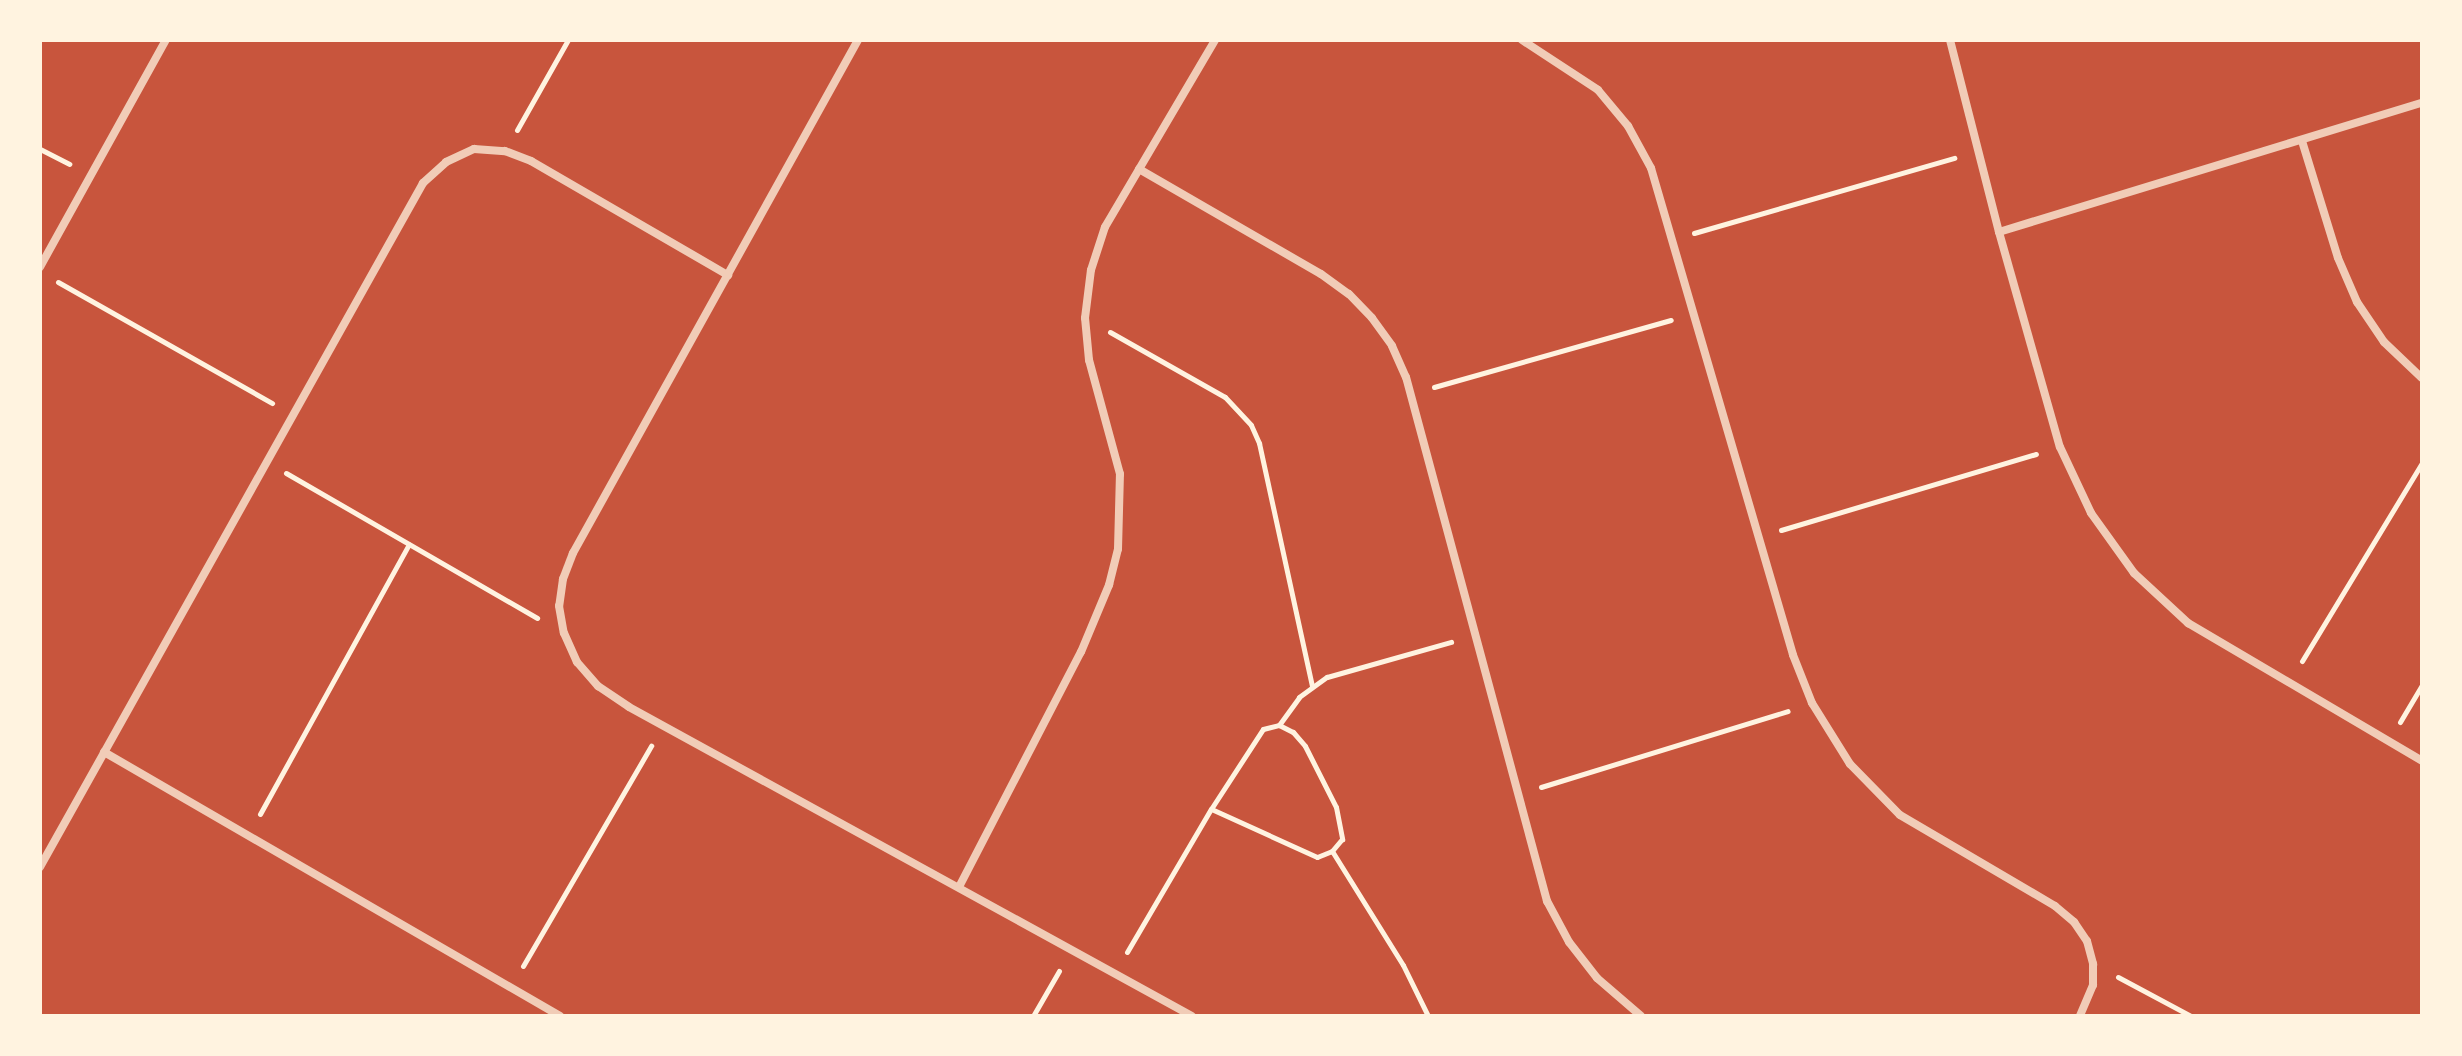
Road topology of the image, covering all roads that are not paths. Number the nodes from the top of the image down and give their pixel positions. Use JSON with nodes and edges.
{"nodes":[{"id":1,"x":166,"y":40,"type":"edge"},
{"id":2,"x":858,"y":40,"type":"edge"},
{"id":3,"x":1215,"y":40,"type":"edge"},
{"id":4,"x":1522,"y":40,"type":"edge"},
{"id":5,"x":1950,"y":40,"type":"edge"},
{"id":6,"x":2422,"y":103,"type":"edge"},
{"id":7,"x":2302,"y":141,"type":"junction"},
{"id":8,"x":1139,"y":169,"type":"junction"},
{"id":9,"x":1999,"y":232,"type":"junction"},
{"id":10,"x":40,"y":267,"type":"edge"},
{"id":11,"x":728,"y":275,"type":"junction"},
{"id":12,"x":2422,"y":378,"type":"edge"},
{"id":13,"x":104,"y":752,"type":"junction"},
{"id":14,"x":2422,"y":761,"type":"edge"},
{"id":15,"x":40,"y":867,"type":"edge"},
{"id":16,"x":959,"y":887,"type":"junction"},
{"id":17,"x":560,"y":1016,"type":"edge"},
{"id":18,"x":1192,"y":1016,"type":"edge"},
{"id":19,"x":1641,"y":1016,"type":"edge"},
{"id":20,"x":2080,"y":1016,"type":"edge"}],
"edges":[{"from":1,"to":10,"type":"street"},
{"from":2,"to":11,"type":"street"},
{"from":3,"to":8,"type":"street"},
{"from":4,"to":20,"type":"street"},
{"from":5,"to":9,"type":"street"},
{"from":6,"to":7,"type":"street"},
{"from":7,"to":9,"type":"street"},
{"from":7,"to":12,"type":"street"},
{"from":8,"to":16,"type":"street"},
{"from":8,"to":19,"type":"street"},
{"from":9,"to":14,"type":"street"},
{"from":11,"to":13,"type":"street"},
{"from":11,"to":16,"type":"street"},
{"from":13,"to":15,"type":"street"},
{"from":13,"to":17,"type":"street"},
{"from":16,"to":18,"type":"street"}]}
